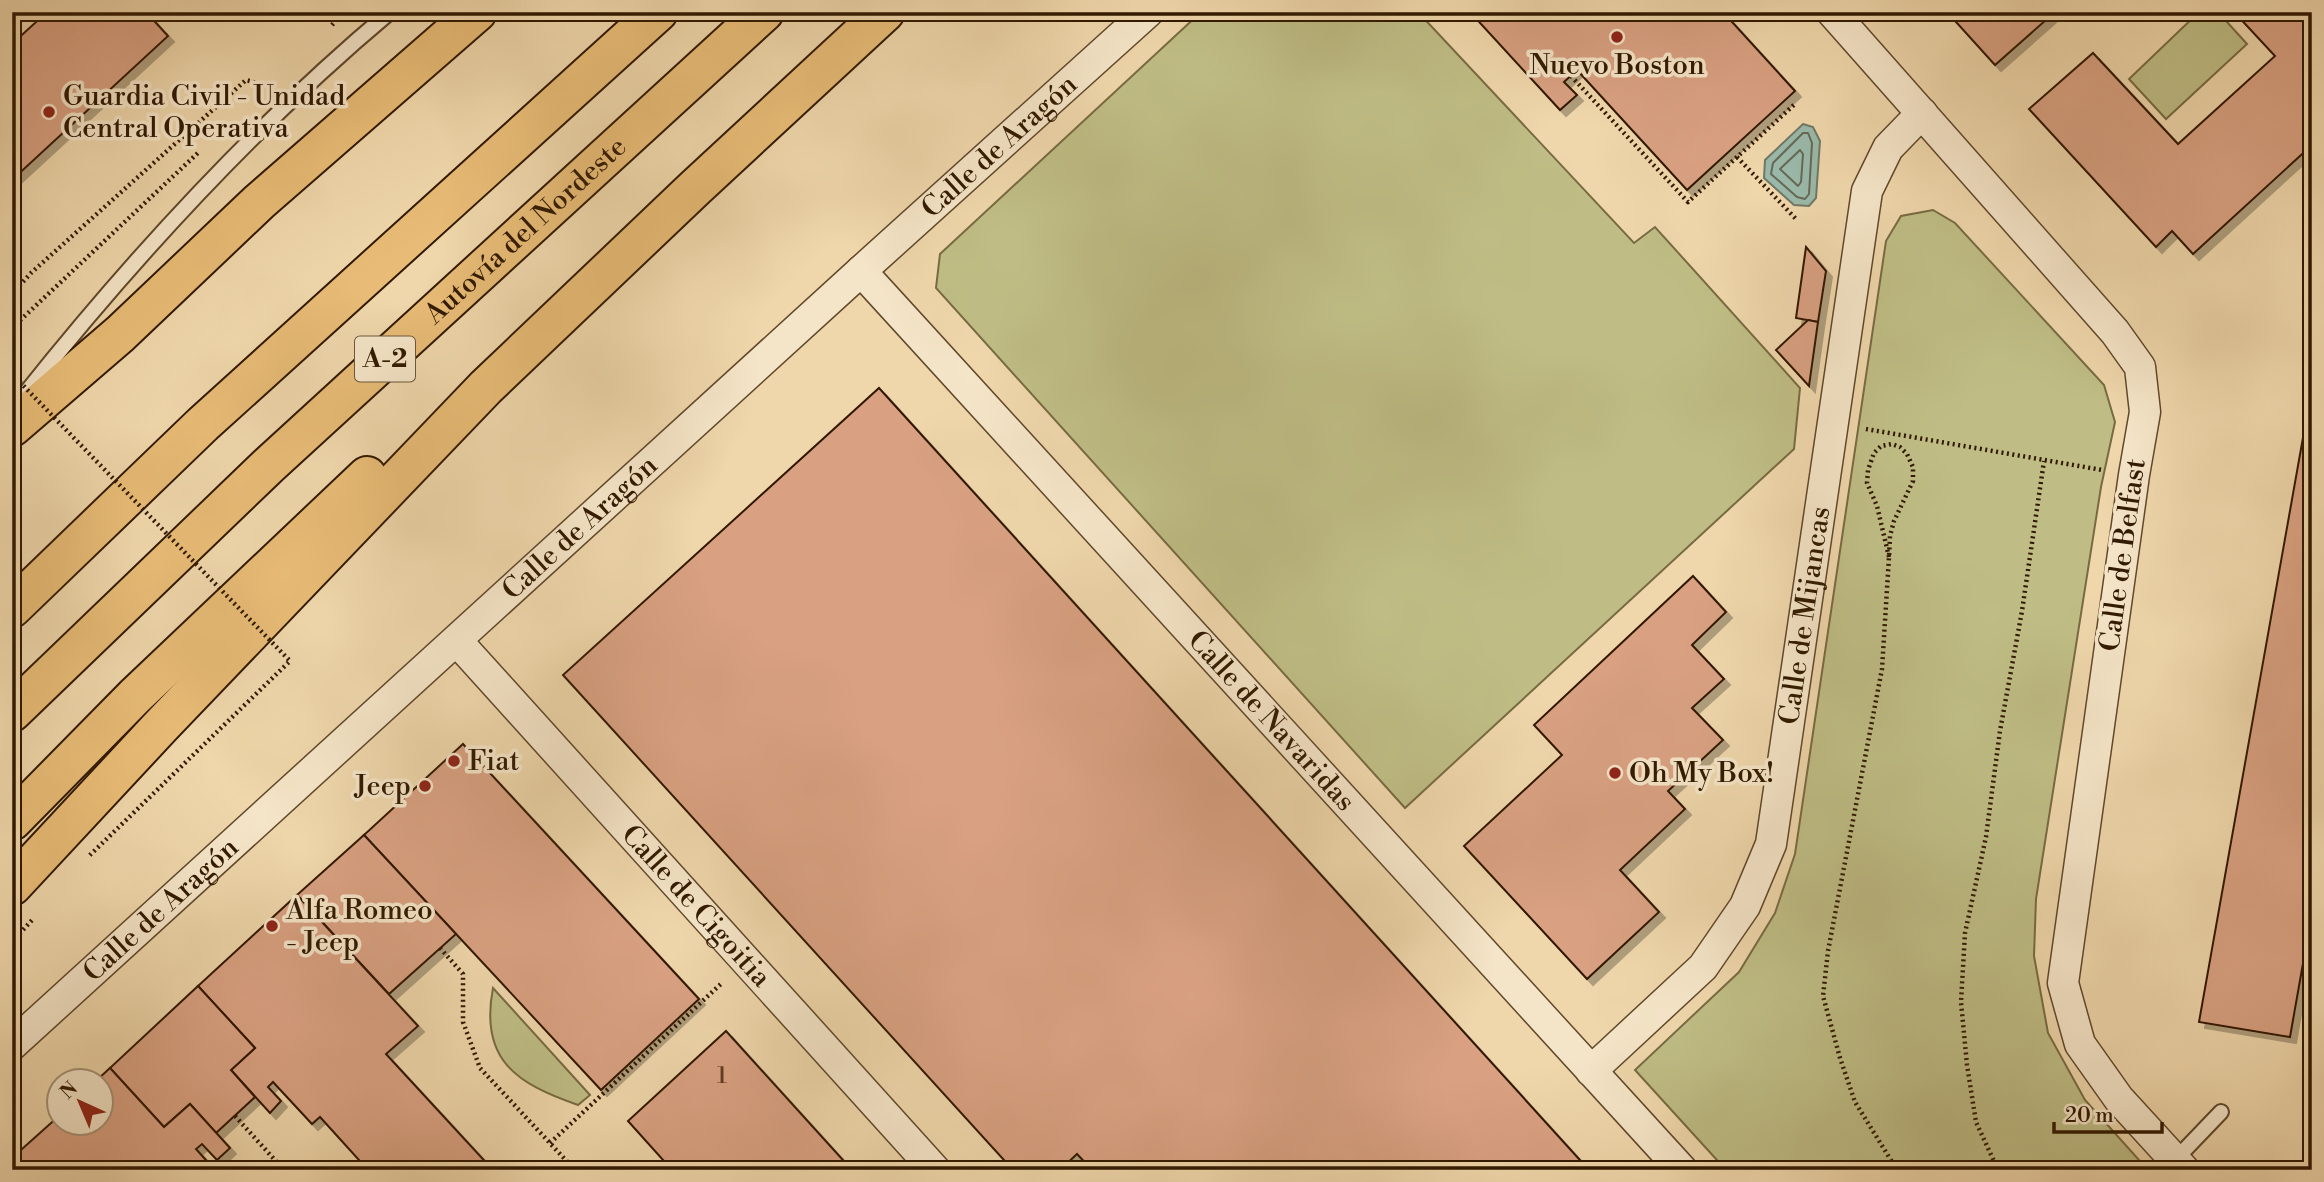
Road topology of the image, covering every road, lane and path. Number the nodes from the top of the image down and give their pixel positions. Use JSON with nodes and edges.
{"nodes":[{"id":1,"x":390,"y":12,"type":"edge"},
{"id":2,"x":477,"y":12,"type":"edge"},
{"id":3,"x":658,"y":12,"type":"edge"},
{"id":4,"x":764,"y":12,"type":"edge"},
{"id":5,"x":860,"y":12,"type":"edge"},
{"id":6,"x":885,"y":12,"type":"edge"},
{"id":7,"x":1147,"y":12,"type":"edge"},
{"id":8,"x":1832,"y":12,"type":"edge"},
{"id":9,"x":1571,"y":76,"type":"dead end"},
{"id":10,"x":269,"y":86,"type":"dead end"},
{"id":11,"x":1797,"y":103,"type":"dead end"},
{"id":12,"x":1922,"y":113,"type":"junction"},
{"id":13,"x":208,"y":144,"type":"dead end"},
{"id":14,"x":1737,"y":157,"type":"junction"},
{"id":15,"x":1796,"y":219,"type":"dead end"},
{"id":16,"x":860,"y":271,"type":"junction"},
{"id":17,"x":12,"y":294,"type":"edge"},
{"id":18,"x":12,"y":328,"type":"edge"},
{"id":19,"x":12,"y":374,"type":"edge"},
{"id":20,"x":12,"y":410,"type":"edge"},
{"id":21,"x":1834,"y":423,"type":"junction"},
{"id":22,"x":12,"y":427,"type":"edge"},
{"id":23,"x":2044,"y":461,"type":"junction"},
{"id":24,"x":2134,"y":475,"type":"junction"},
{"id":25,"x":1889,"y":557,"type":"junction"},
{"id":26,"x":12,"y":608,"type":"edge"},
{"id":27,"x":457,"y":641,"type":"junction"},
{"id":28,"x":12,"y":712,"type":"edge"},
{"id":29,"x":12,"y":821,"type":"edge"},
{"id":30,"x":89,"y":856,"type":"dead end"},
{"id":31,"x":12,"y":886,"type":"edge"},
{"id":32,"x":440,"y":948,"type":"dead end"},
{"id":33,"x":726,"y":980,"type":"dead end"},
{"id":34,"x":12,"y":1045,"type":"edge"},
{"id":35,"x":1591,"y":1071,"type":"junction"},
{"id":36,"x":2221,"y":1112,"type":"dead end"},
{"id":37,"x":235,"y":1116,"type":"dead end"},
{"id":38,"x":550,"y":1143,"type":"junction"},
{"id":39,"x":2179,"y":1165,"type":"edge"},
{"id":40,"x":284,"y":1170,"type":"edge"},
{"id":41,"x":575,"y":1170,"type":"edge"},
{"id":42,"x":935,"y":1170,"type":"edge"},
{"id":43,"x":1682,"y":1170,"type":"edge"},
{"id":44,"x":1897,"y":1170,"type":"edge"},
{"id":45,"x":1998,"y":1170,"type":"edge"}],
"edges":[{"from":1,"to":20,"type":"lane"},
{"from":2,"to":22,"type":"highway"},
{"from":3,"to":26,"type":"highway","number":"A-2"},
{"from":4,"to":28,"type":"highway","name":"Autovía del Nordeste","number":"A-2"},
{"from":5,"to":29,"type":"highway"},
{"from":6,"to":31,"type":"highway"},
{"from":7,"to":16,"type":"street","name":"Calle de Aragón"},
{"from":8,"to":12,"type":"street","name":"Calle de Belfast"},
{"from":9,"to":14,"type":"path"},
{"from":10,"to":17,"type":"path"},
{"from":11,"to":14,"type":"path"},
{"from":12,"to":21,"type":"street","name":"Calle de Mijancas"},
{"from":12,"to":24,"type":"street","name":"Calle de Belfast"},
{"from":13,"to":18,"type":"path"},
{"from":14,"to":15,"type":"path"},
{"from":16,"to":27,"type":"street","name":"Calle de Aragón"},
{"from":16,"to":35,"type":"street","name":"Calle de Navaridas"},
{"from":19,"to":30,"type":"path","bridge":true},
{"from":21,"to":23,"type":"path"},
{"from":21,"to":35,"type":"street","name":"Calle de Mijancas"},
{"from":23,"to":24,"type":"path"},
{"from":23,"to":45,"type":"path"},
{"from":24,"to":39,"type":"street","name":"Calle de Belfast"},
{"from":25,"to":25,"type":"path"},
{"from":25,"to":44,"type":"path"},
{"from":27,"to":34,"type":"street","name":"Calle de Aragón"},
{"from":27,"to":42,"type":"street","name":"Calle de Cigoitia"},
{"from":32,"to":38,"type":"path"},
{"from":33,"to":38,"type":"path"},
{"from":35,"to":43,"type":"street","name":"Calle de Navaridas"},
{"from":36,"to":39,"type":"lane"},
{"from":37,"to":40,"type":"path"},
{"from":38,"to":41,"type":"path"}]}
